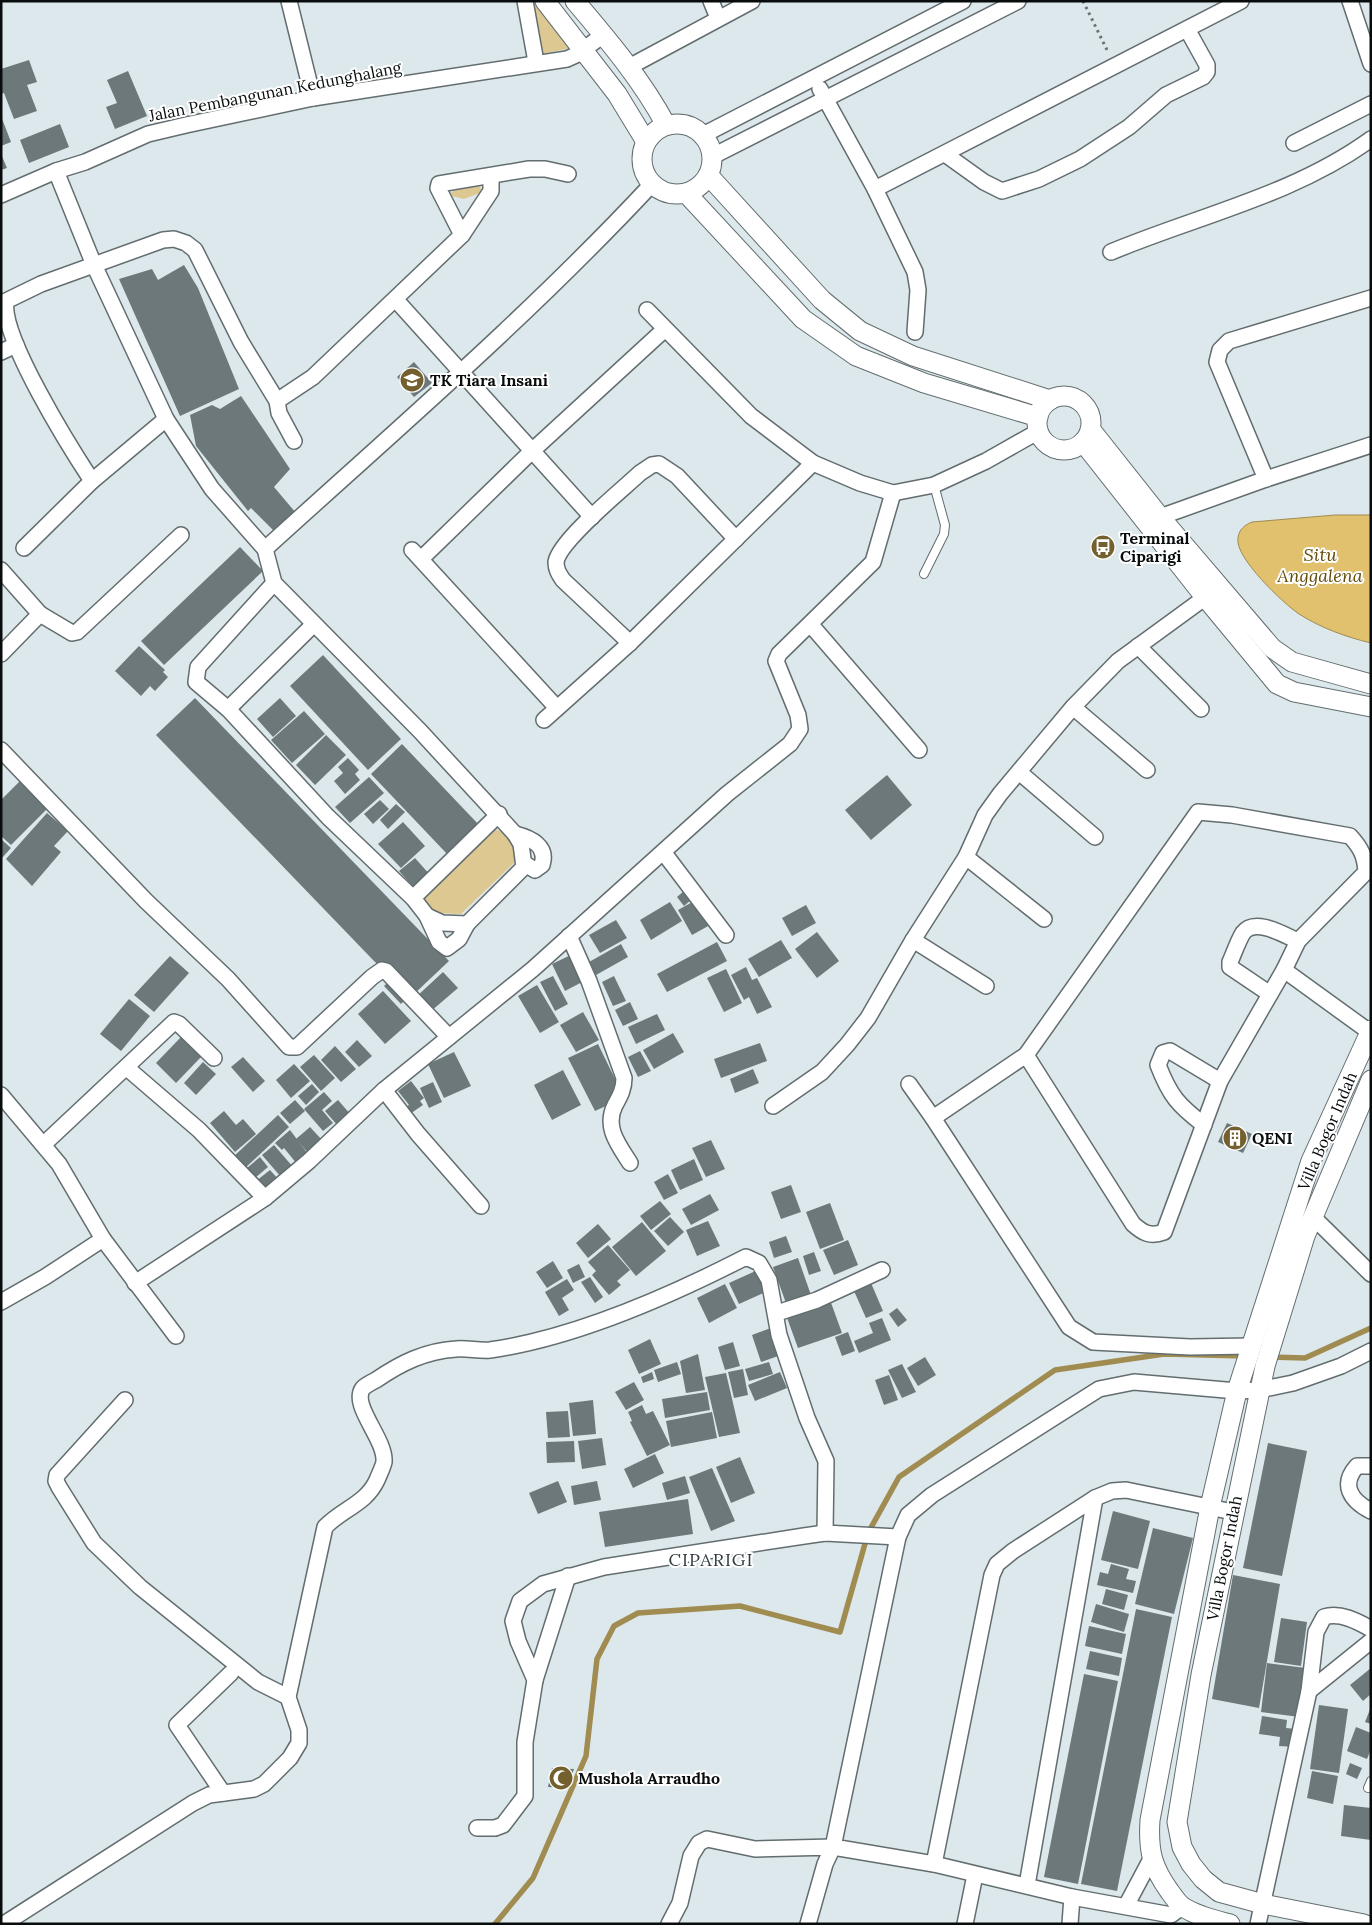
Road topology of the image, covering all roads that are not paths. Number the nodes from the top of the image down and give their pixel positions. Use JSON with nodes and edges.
{"nodes":[{"id":1,"x":289,"y":1,"type":"edge"},
{"id":2,"x":525,"y":1,"type":"edge"},
{"id":3,"x":545,"y":1,"type":"edge"},
{"id":4,"x":574,"y":1,"type":"edge"},
{"id":5,"x":711,"y":1,"type":"edge"},
{"id":6,"x":752,"y":1,"type":"edge"},
{"id":7,"x":963,"y":1,"type":"edge"},
{"id":8,"x":1018,"y":1,"type":"edge"},
{"id":9,"x":1241,"y":1,"type":"edge"},
{"id":10,"x":1350,"y":1,"type":"edge"},
{"id":11,"x":718,"y":18,"type":"junction"},
{"id":12,"x":1187,"y":29,"type":"junction"},
{"id":13,"x":604,"y":35,"type":"junction"},
{"id":14,"x":582,"y":51,"type":"junction"},
{"id":15,"x":536,"y":62,"type":"junction"},
{"id":16,"x":1371,"y":64,"type":"edge"},
{"id":17,"x":629,"y":68,"type":"junction"},
{"id":18,"x":814,"y":79,"type":"junction"},
{"id":19,"x":313,"y":98,"type":"junction"},
{"id":20,"x":824,"y":98,"type":"junction"},
{"id":21,"x":1371,"y":104,"type":"edge"},
{"id":22,"x":666,"y":125,"type":"junction"},
{"id":23,"x":703,"y":135,"type":"junction"},
{"id":24,"x":1371,"y":139,"type":"edge"},
{"id":25,"x":645,"y":140,"type":"junction"},
{"id":26,"x":1294,"y":143,"type":"dead end"},
{"id":27,"x":945,"y":154,"type":"junction"},
{"id":28,"x":713,"y":156,"type":"junction"},
{"id":29,"x":56,"y":171,"type":"junction"},
{"id":30,"x":568,"y":174,"type":"dead end"},
{"id":31,"x":491,"y":176,"type":"junction"},
{"id":32,"x":709,"y":176,"type":"junction"},
{"id":33,"x":652,"y":184,"type":"junction"},
{"id":34,"x":874,"y":188,"type":"junction"},
{"id":35,"x":686,"y":194,"type":"junction"},
{"id":36,"x":1,"y":195,"type":"edge"},
{"id":37,"x":462,"y":235,"type":"junction"},
{"id":38,"x":1111,"y":252,"type":"dead end"},
{"id":39,"x":94,"y":265,"type":"junction"},
{"id":40,"x":1371,"y":298,"type":"edge"},
{"id":41,"x":396,"y":300,"type":"junction"},
{"id":42,"x":647,"y":310,"type":"dead end"},
{"id":43,"x":665,"y":329,"type":"junction"},
{"id":44,"x":915,"y":332,"type":"dead end"},
{"id":45,"x":16,"y":345,"type":"junction"},
{"id":46,"x":1,"y":352,"type":"edge"},
{"id":47,"x":461,"y":371,"type":"junction"},
{"id":48,"x":1050,"y":400,"type":"junction"},
{"id":49,"x":277,"y":401,"type":"junction"},
{"id":50,"x":166,"y":418,"type":"junction"},
{"id":51,"x":1038,"y":424,"type":"junction"},
{"id":52,"x":1087,"y":436,"type":"junction"},
{"id":53,"x":294,"y":441,"type":"dead end"},
{"id":54,"x":1371,"y":445,"type":"edge"},
{"id":55,"x":533,"y":450,"type":"junction"},
{"id":56,"x":814,"y":463,"type":"junction"},
{"id":57,"x":1266,"y":479,"type":"junction"},
{"id":58,"x":92,"y":481,"type":"junction"},
{"id":59,"x":934,"y":485,"type":"junction"},
{"id":60,"x":893,"y":492,"type":"junction"},
{"id":61,"x":592,"y":517,"type":"junction"},
{"id":62,"x":1154,"y":521,"type":"junction"},
{"id":63,"x":181,"y":535,"type":"dead end"},
{"id":64,"x":736,"y":539,"type":"junction"},
{"id":65,"x":24,"y":548,"type":"dead end"},
{"id":66,"x":265,"y":549,"type":"junction"},
{"id":67,"x":1,"y":570,"type":"edge"},
{"id":68,"x":924,"y":574,"type":"dead end"},
{"id":69,"x":274,"y":583,"type":"junction"},
{"id":70,"x":1212,"y":592,"type":"junction"},
{"id":71,"x":40,"y":614,"type":"junction"},
{"id":72,"x":313,"y":625,"type":"junction"},
{"id":73,"x":811,"y":625,"type":"junction"},
{"id":74,"x":630,"y":643,"type":"junction"},
{"id":75,"x":1138,"y":646,"type":"junction"},
{"id":76,"x":1,"y":654,"type":"edge"},
{"id":77,"x":1371,"y":684,"type":"edge"},
{"id":78,"x":1073,"y":707,"type":"junction"},
{"id":79,"x":1371,"y":707,"type":"edge"},
{"id":80,"x":557,"y":708,"type":"junction"},
{"id":81,"x":228,"y":709,"type":"junction"},
{"id":82,"x":1201,"y":709,"type":"dead end"},
{"id":83,"x":544,"y":720,"type":"dead end"},
{"id":84,"x":1,"y":750,"type":"edge"},
{"id":85,"x":919,"y":750,"type":"dead end"},
{"id":86,"x":1147,"y":770,"type":"dead end"},
{"id":87,"x":1019,"y":772,"type":"junction"},
{"id":88,"x":499,"y":814,"type":"junction"},
{"id":89,"x":1095,"y":838,"type":"dead end"},
{"id":90,"x":664,"y":852,"type":"junction"},
{"id":91,"x":966,"y":857,"type":"junction"},
{"id":92,"x":413,"y":898,"type":"junction"},
{"id":93,"x":427,"y":916,"type":"junction"},
{"id":94,"x":1044,"y":919,"type":"dead end"},
{"id":95,"x":467,"y":924,"type":"junction"},
{"id":96,"x":726,"y":935,"type":"dead end"},
{"id":97,"x":569,"y":936,"type":"junction"},
{"id":98,"x":913,"y":940,"type":"junction"},
{"id":99,"x":1298,"y":940,"type":"junction"},
{"id":100,"x":1284,"y":970,"type":"junction"},
{"id":101,"x":986,"y":986,"type":"dead end"},
{"id":102,"x":1270,"y":994,"type":"junction"},
{"id":103,"x":1370,"y":1032,"type":"edge"},
{"id":104,"x":449,"y":1037,"type":"junction"},
{"id":105,"x":1026,"y":1056,"type":"junction"},
{"id":106,"x":214,"y":1058,"type":"dead end"},
{"id":107,"x":127,"y":1068,"type":"junction"},
{"id":108,"x":1371,"y":1080,"type":"edge"},
{"id":109,"x":1220,"y":1081,"type":"junction"},
{"id":110,"x":910,"y":1084,"type":"dead end"},
{"id":111,"x":384,"y":1090,"type":"junction"},
{"id":112,"x":1,"y":1095,"type":"edge"},
{"id":113,"x":773,"y":1106,"type":"dead end"},
{"id":114,"x":934,"y":1118,"type":"junction"},
{"id":115,"x":1204,"y":1125,"type":"junction"},
{"id":116,"x":44,"y":1144,"type":"junction"},
{"id":117,"x":630,"y":1163,"type":"dead end"},
{"id":118,"x":265,"y":1198,"type":"junction"},
{"id":119,"x":481,"y":1206,"type":"dead end"},
{"id":120,"x":1313,"y":1217,"type":"junction"},
{"id":121,"x":103,"y":1239,"type":"junction"},
{"id":122,"x":882,"y":1270,"type":"dead end"},
{"id":123,"x":1371,"y":1274,"type":"edge"},
{"id":124,"x":135,"y":1283,"type":"junction"},
{"id":125,"x":1,"y":1302,"type":"edge"},
{"id":126,"x":777,"y":1313,"type":"junction"},
{"id":127,"x":176,"y":1336,"type":"dead end"},
{"id":128,"x":1371,"y":1351,"type":"edge"},
{"id":129,"x":1254,"y":1356,"type":"junction"},
{"id":130,"x":1259,"y":1390,"type":"junction"},
{"id":131,"x":1237,"y":1391,"type":"junction"},
{"id":132,"x":125,"y":1400,"type":"dead end"},
{"id":133,"x":1371,"y":1466,"type":"edge"},
{"id":134,"x":1096,"y":1498,"type":"junction"},
{"id":135,"x":1210,"y":1507,"type":"junction"},
{"id":136,"x":1371,"y":1511,"type":"edge"},
{"id":137,"x":1234,"y":1512,"type":"junction"},
{"id":138,"x":825,"y":1533,"type":"junction"},
{"id":139,"x":898,"y":1537,"type":"junction"},
{"id":140,"x":568,"y":1576,"type":"junction"},
{"id":141,"x":1371,"y":1629,"type":"edge"},
{"id":142,"x":1371,"y":1641,"type":"edge"},
{"id":143,"x":231,"y":1673,"type":"dead end"},
{"id":144,"x":536,"y":1680,"type":"junction"},
{"id":145,"x":1309,"y":1691,"type":"junction"},
{"id":146,"x":288,"y":1697,"type":"junction"},
{"id":147,"x":223,"y":1793,"type":"junction"},
{"id":148,"x":477,"y":1828,"type":"dead end"},
{"id":149,"x":833,"y":1847,"type":"junction"},
{"id":150,"x":1151,"y":1859,"type":"junction"},
{"id":151,"x":934,"y":1864,"type":"junction"},
{"id":152,"x":975,"y":1875,"type":"junction"},
{"id":153,"x":1027,"y":1885,"type":"junction"},
{"id":154,"x":1072,"y":1896,"type":"junction"},
{"id":155,"x":1263,"y":1904,"type":"junction"},
{"id":156,"x":1126,"y":1906,"type":"junction"},
{"id":157,"x":1173,"y":1915,"type":"edge"},
{"id":158,"x":4,"y":1924,"type":"edge"},
{"id":159,"x":669,"y":1924,"type":"edge"},
{"id":160,"x":808,"y":1924,"type":"edge"},
{"id":161,"x":965,"y":1924,"type":"edge"},
{"id":162,"x":1070,"y":1924,"type":"edge"},
{"id":163,"x":1230,"y":1924,"type":"edge"},
{"id":164,"x":1258,"y":1924,"type":"edge"},
{"id":165,"x":1364,"y":1924,"type":"edge"}],
"edges":[{"from":1,"to":19,"type":"street"},
{"from":2,"to":15,"type":"street"},
{"from":3,"to":14,"type":"street"},
{"from":4,"to":13,"type":"street"},
{"from":5,"to":11,"type":"street"},
{"from":6,"to":11,"type":"street"},
{"from":7,"to":18,"type":"street"},
{"from":8,"to":20,"type":"street"},
{"from":9,"to":12,"type":"street"},
{"from":10,"to":16,"type":"street"},
{"from":11,"to":17,"type":"street"},
{"from":12,"to":27,"type":"street"},
{"from":12,"to":27,"type":"street"},
{"from":13,"to":14,"type":"street","name":"Jalan Pembangunan Kedunghalang"},
{"from":13,"to":17,"type":"street"},
{"from":14,"to":15,"type":"street","name":"Jalan Pembangunan Kedunghalang"},
{"from":14,"to":25,"type":"street"},
{"from":15,"to":19,"type":"street","name":"Jalan Pembangunan Kedunghalang"},
{"from":17,"to":22,"type":"street"},
{"from":18,"to":20,"type":"street"},
{"from":18,"to":23,"type":"street"},
{"from":19,"to":29,"type":"street","name":"Jalan Pembangunan Kedunghalang"},
{"from":20,"to":28,"type":"street"},
{"from":20,"to":34,"type":"street"},
{"from":21,"to":26,"type":"street"},
{"from":22,"to":23,"type":"street"},
{"from":22,"to":25,"type":"street"},
{"from":23,"to":28,"type":"street"},
{"from":24,"to":38,"type":"street"},
{"from":25,"to":33,"type":"street"},
{"from":27,"to":34,"type":"street"},
{"from":28,"to":32,"type":"street"},
{"from":29,"to":36,"type":"street","name":"Jalan Pembangunan Kedunghalang"},
{"from":29,"to":39,"type":"street"},
{"from":30,"to":31,"type":"street"},
{"from":31,"to":37,"type":"street"},
{"from":31,"to":37,"type":"street"},
{"from":32,"to":35,"type":"street"},
{"from":32,"to":48,"type":"street"},
{"from":33,"to":35,"type":"street"},
{"from":33,"to":47,"type":"street"},
{"from":34,"to":44,"type":"street"},
{"from":35,"to":51,"type":"street"},
{"from":37,"to":41,"type":"street"},
{"from":39,"to":45,"type":"street"},
{"from":39,"to":49,"type":"street"},
{"from":39,"to":50,"type":"street"},
{"from":40,"to":57,"type":"street"},
{"from":41,"to":47,"type":"street"},
{"from":41,"to":49,"type":"street"},
{"from":42,"to":43,"type":"street"},
{"from":43,"to":55,"type":"street"},
{"from":43,"to":56,"type":"street"},
{"from":45,"to":46,"type":"street"},
{"from":45,"to":58,"type":"street"},
{"from":47,"to":55,"type":"street"},
{"from":47,"to":66,"type":"street"},
{"from":48,"to":51,"type":"street"},
{"from":48,"to":52,"type":"street"},
{"from":49,"to":53,"type":"street"},
{"from":50,"to":58,"type":"street"},
{"from":50,"to":66,"type":"street"},
{"from":51,"to":52,"type":"street"},
{"from":51,"to":59,"type":"street"},
{"from":52,"to":62,"type":"street"},
{"from":54,"to":57,"type":"street"},
{"from":55,"to":61,"type":"street"},
{"from":55,"to":80,"type":"street"},
{"from":56,"to":60,"type":"street"},
{"from":56,"to":64,"type":"street"},
{"from":57,"to":62,"type":"street"},
{"from":58,"to":65,"type":"street"},
{"from":59,"to":60,"type":"street"},
{"from":59,"to":68,"type":"lane"},
{"from":60,"to":73,"type":"street"},
{"from":61,"to":64,"type":"street"},
{"from":61,"to":74,"type":"street"},
{"from":62,"to":70,"type":"street"},
{"from":63,"to":71,"type":"street"},
{"from":64,"to":74,"type":"street"},
{"from":66,"to":69,"type":"street"},
{"from":67,"to":71,"type":"street"},
{"from":69,"to":72,"type":"street"},
{"from":69,"to":81,"type":"street"},
{"from":70,"to":75,"type":"street"},
{"from":70,"to":77,"type":"street"},
{"from":70,"to":79,"type":"street"},
{"from":71,"to":76,"type":"street"},
{"from":72,"to":81,"type":"street"},
{"from":72,"to":88,"type":"street"},
{"from":73,"to":85,"type":"street"},
{"from":73,"to":90,"type":"street"},
{"from":74,"to":80,"type":"street"},
{"from":75,"to":78,"type":"street"},
{"from":75,"to":82,"type":"street"},
{"from":78,"to":86,"type":"street"},
{"from":78,"to":87,"type":"street"},
{"from":80,"to":83,"type":"street"},
{"from":81,"to":92,"type":"street"},
{"from":84,"to":104,"type":"street"},
{"from":87,"to":89,"type":"street"},
{"from":87,"to":91,"type":"street"},
{"from":88,"to":92,"type":"street"},
{"from":88,"to":95,"type":"street"},
{"from":90,"to":96,"type":"street"},
{"from":90,"to":97,"type":"street"},
{"from":91,"to":94,"type":"street"},
{"from":91,"to":98,"type":"street"},
{"from":92,"to":93,"type":"street"},
{"from":93,"to":95,"type":"street"},
{"from":93,"to":95,"type":"street"},
{"from":97,"to":104,"type":"street"},
{"from":97,"to":117,"type":"street"},
{"from":98,"to":101,"type":"street"},
{"from":98,"to":113,"type":"street"},
{"from":99,"to":100,"type":"street"},
{"from":99,"to":102,"type":"street"},
{"from":99,"to":105,"type":"street"},
{"from":100,"to":102,"type":"street"},
{"from":100,"to":103,"type":"street"},
{"from":102,"to":109,"type":"street"},
{"from":103,"to":129,"type":"street","name":"Villa Bogor Indah"},
{"from":104,"to":111,"type":"street"},
{"from":105,"to":114,"type":"street"},
{"from":105,"to":115,"type":"street"},
{"from":106,"to":107,"type":"street"},
{"from":107,"to":116,"type":"street"},
{"from":107,"to":118,"type":"street"},
{"from":108,"to":120,"type":"street","name":"Villa Bogor Indah"},
{"from":109,"to":115,"type":"street"},
{"from":109,"to":115,"type":"street"},
{"from":110,"to":114,"type":"street"},
{"from":111,"to":118,"type":"street"},
{"from":111,"to":119,"type":"street"},
{"from":112,"to":116,"type":"street"},
{"from":114,"to":129,"type":"street"},
{"from":116,"to":121,"type":"street"},
{"from":118,"to":124,"type":"street"},
{"from":120,"to":123,"type":"street"},
{"from":120,"to":129,"type":"street","name":"Villa Bogor Indah"},
{"from":121,"to":124,"type":"street"},
{"from":121,"to":125,"type":"street"},
{"from":122,"to":126,"type":"street"},
{"from":124,"to":127,"type":"street"},
{"from":126,"to":138,"type":"street"},
{"from":126,"to":146,"type":"street"},
{"from":128,"to":130,"type":"street"},
{"from":129,"to":130,"type":"street","name":"Villa Bogor Indah"},
{"from":129,"to":131,"type":"street","name":"Villa Bogor Indah"},
{"from":130,"to":131,"type":"street"},
{"from":130,"to":137,"type":"street","name":"Villa Bogor Indah"},
{"from":131,"to":135,"type":"street","name":"Villa Bogor Indah"},
{"from":131,"to":139,"type":"street"},
{"from":132,"to":146,"type":"street"},
{"from":133,"to":136,"type":"street"},
{"from":134,"to":135,"type":"street"},
{"from":134,"to":151,"type":"street"},
{"from":134,"to":153,"type":"street"},
{"from":135,"to":137,"type":"street"},
{"from":135,"to":150,"type":"street","name":"Villa Bogor Indah"},
{"from":137,"to":155,"type":"street","name":"Villa Bogor Indah"},
{"from":138,"to":139,"type":"street"},
{"from":138,"to":140,"type":"street"},
{"from":139,"to":149,"type":"street"},
{"from":140,"to":144,"type":"street"},
{"from":140,"to":144,"type":"street"},
{"from":141,"to":145,"type":"street"},
{"from":142,"to":145,"type":"street"},
{"from":143,"to":147,"type":"street"},
{"from":144,"to":148,"type":"street"},
{"from":145,"to":155,"type":"street"},
{"from":146,"to":147,"type":"street"},
{"from":147,"to":158,"type":"street"},
{"from":149,"to":151,"type":"street"},
{"from":149,"to":159,"type":"street"},
{"from":149,"to":160,"type":"street"},
{"from":150,"to":156,"type":"street"},
{"from":150,"to":157,"type":"street","name":"Villa Bogor Indah"},
{"from":151,"to":152,"type":"street"},
{"from":152,"to":153,"type":"street"},
{"from":152,"to":161,"type":"street"},
{"from":153,"to":154,"type":"street"},
{"from":154,"to":156,"type":"street"},
{"from":154,"to":162,"type":"street"},
{"from":155,"to":164,"type":"street"},
{"from":155,"to":165,"type":"street","name":"Villa Bogor Indah"},
{"from":156,"to":157,"type":"street"},
{"from":157,"to":163,"type":"street"}]}
